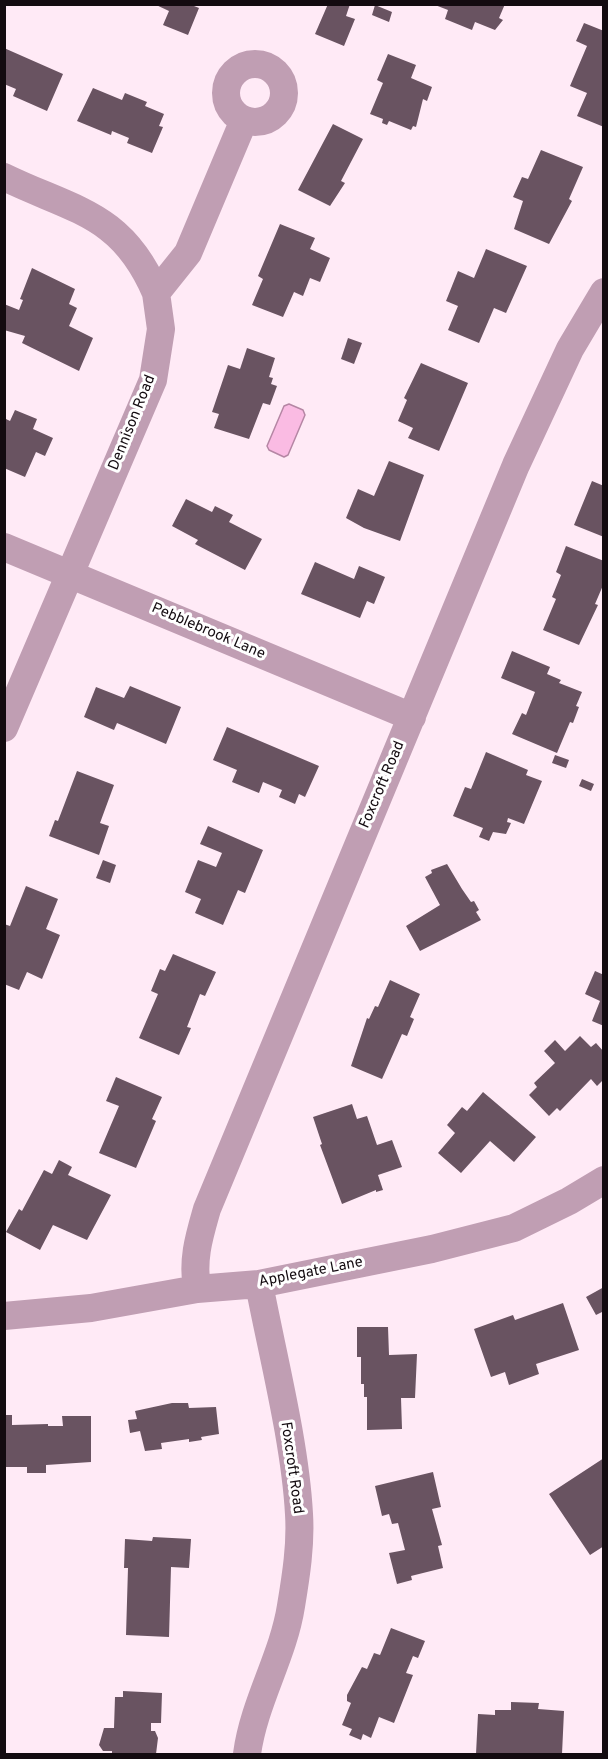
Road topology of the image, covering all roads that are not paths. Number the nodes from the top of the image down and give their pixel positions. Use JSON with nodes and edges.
{"nodes":[{"id":1,"x":244,"y":120,"type":"dead end"},
{"id":2,"x":4,"y":177,"type":"edge"},
{"id":3,"x":603,"y":292,"type":"edge"},
{"id":4,"x":156,"y":293,"type":"junction"},
{"id":5,"x":4,"y":547,"type":"edge"},
{"id":6,"x":70,"y":574,"type":"junction"},
{"id":7,"x":412,"y":717,"type":"junction"},
{"id":8,"x":4,"y":728,"type":"edge"},
{"id":9,"x":603,"y":1180,"type":"edge"},
{"id":10,"x":260,"y":1284,"type":"junction"},
{"id":11,"x":197,"y":1289,"type":"junction"},
{"id":12,"x":4,"y":1316,"type":"edge"},
{"id":13,"x":248,"y":1755,"type":"edge"}],
"edges":[{"from":1,"to":4,"type":"street"},
{"from":2,"to":4,"type":"street"},
{"from":3,"to":7,"type":"street","name":"Foxcroft Road"},
{"from":4,"to":6,"type":"street","name":"Dennison Road"},
{"from":5,"to":6,"type":"street","name":"Pebblebrook Lane"},
{"from":6,"to":7,"type":"street","name":"Pebblebrook Lane"},
{"from":6,"to":8,"type":"street","name":"Dennison Road"},
{"from":7,"to":11,"type":"street","name":"Foxcroft Road"},
{"from":9,"to":10,"type":"street","name":"Applegate Lane"},
{"from":10,"to":11,"type":"street","name":"Applegate Lane"},
{"from":10,"to":13,"type":"street","name":"Foxcroft Road"},
{"from":11,"to":12,"type":"street","name":"Applegate Lane"}]}
